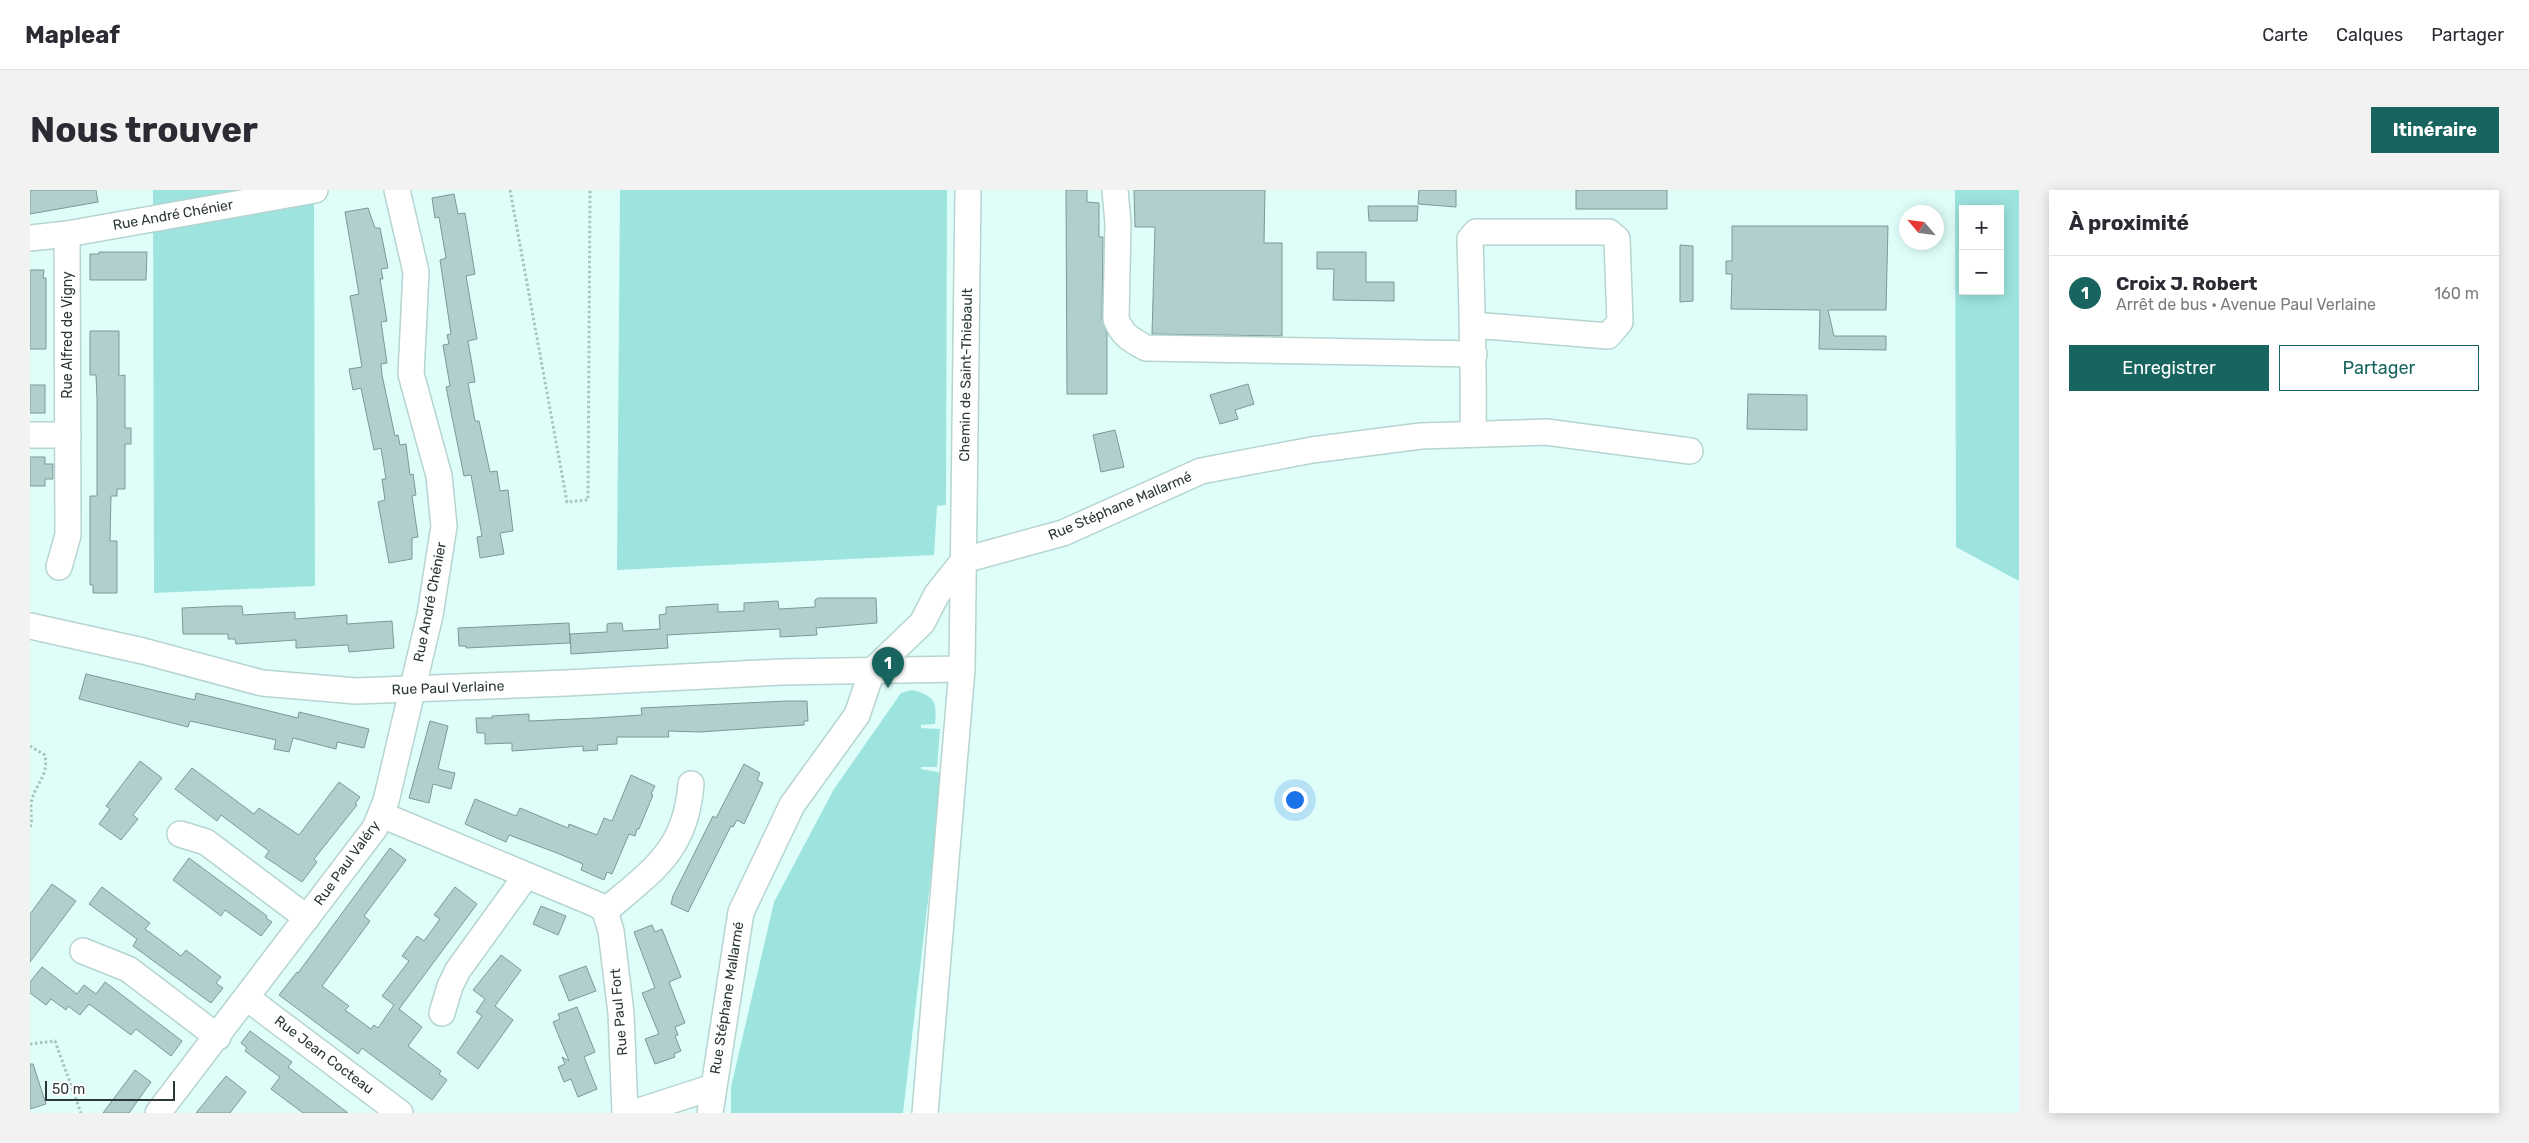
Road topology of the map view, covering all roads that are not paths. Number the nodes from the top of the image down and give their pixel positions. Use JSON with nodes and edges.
{"nodes":[{"id":1,"x":315,"y":190,"type":"edge"},
{"id":2,"x":396,"y":190,"type":"edge"},
{"id":3,"x":968,"y":190,"type":"edge"},
{"id":4,"x":1115,"y":190,"type":"edge"},
{"id":5,"x":67,"y":234,"type":"junction"},
{"id":6,"x":30,"y":238,"type":"edge"},
{"id":7,"x":1473,"y":325,"type":"junction"},
{"id":8,"x":1474,"y":354,"type":"junction"},
{"id":9,"x":1473,"y":434,"type":"junction"},
{"id":10,"x":30,"y":435,"type":"edge"},
{"id":11,"x":68,"y":435,"type":"junction"},
{"id":12,"x":1690,"y":451,"type":"dead end"},
{"id":13,"x":964,"y":560,"type":"junction"},
{"id":14,"x":59,"y":567,"type":"dead end"},
{"id":15,"x":922,"y":623,"type":"junction"},
{"id":16,"x":30,"y":626,"type":"edge"},
{"id":17,"x":962,"y":658,"type":"junction"},
{"id":18,"x":872,"y":671,"type":"junction"},
{"id":19,"x":412,"y":690,"type":"junction"},
{"id":20,"x":691,"y":784,"type":"dead end"},
{"id":21,"x":382,"y":815,"type":"junction"},
{"id":22,"x":180,"y":834,"type":"dead end"},
{"id":23,"x":526,"y":876,"type":"junction"},
{"id":24,"x":605,"y":912,"type":"junction"},
{"id":25,"x":307,"y":918,"type":"junction"},
{"id":26,"x":83,"y":951,"type":"dead end"},
{"id":27,"x":247,"y":998,"type":"junction"},
{"id":28,"x":442,"y":1013,"type":"dead end"},
{"id":29,"x":218,"y":1037,"type":"junction"},
{"id":30,"x":713,"y":1087,"type":"junction"},
{"id":31,"x":158,"y":1113,"type":"edge"},
{"id":32,"x":400,"y":1113,"type":"edge"},
{"id":33,"x":625,"y":1113,"type":"edge"},
{"id":34,"x":633,"y":1113,"type":"edge"},
{"id":35,"x":710,"y":1113,"type":"edge"},
{"id":36,"x":925,"y":1113,"type":"edge"}],
"edges":[{"from":1,"to":5,"type":"street","name":"Rue André Chénier"},
{"from":2,"to":19,"type":"street","name":"Rue André Chénier"},
{"from":3,"to":13,"type":"street","name":"Chemin de Saint-Thiebault"},
{"from":4,"to":8,"type":"street"},
{"from":5,"to":6,"type":"street","name":"Rue André Chénier"},
{"from":5,"to":11,"type":"street","name":"Rue Alfred de Vigny"},
{"from":7,"to":7,"type":"street"},
{"from":7,"to":8,"type":"street"},
{"from":8,"to":9,"type":"street"},
{"from":9,"to":12,"type":"street","name":"Rue Stéphane Mallarmé"},
{"from":9,"to":13,"type":"street","name":"Rue Stéphane Mallarmé"},
{"from":10,"to":11,"type":"street"},
{"from":11,"to":14,"type":"street","name":"Rue Alfred de Vigny"},
{"from":13,"to":15,"type":"street","name":"Rue Stéphane Mallarmé"},
{"from":13,"to":17,"type":"street","name":"Chemin de Saint-Thiebault"},
{"from":15,"to":17,"type":"street"},
{"from":15,"to":18,"type":"street","name":"Rue Stéphane Mallarmé"},
{"from":16,"to":19,"type":"street","name":"Rue Paul Verlaine"},
{"from":17,"to":18,"type":"street","name":"Rue Paul Verlaine"},
{"from":17,"to":36,"type":"street","name":"Chemin de Saint-Thiebault"},
{"from":18,"to":19,"type":"street","name":"Rue Paul Verlaine"},
{"from":18,"to":30,"type":"street","name":"Rue Stéphane Mallarmé"},
{"from":19,"to":21,"type":"street","name":"Rue Paul Valéry"},
{"from":20,"to":24,"type":"street"},
{"from":21,"to":23,"type":"street"},
{"from":21,"to":25,"type":"street","name":"Rue Paul Valéry"},
{"from":22,"to":25,"type":"street","name":"Rue Paul Valéry"},
{"from":23,"to":24,"type":"street"},
{"from":23,"to":28,"type":"street"},
{"from":24,"to":33,"type":"street","name":"Rue Paul Fort"},
{"from":25,"to":27,"type":"street","name":"Rue Paul Valéry"},
{"from":26,"to":29,"type":"street"},
{"from":27,"to":29,"type":"street","name":"Rue Paul Valéry"},
{"from":27,"to":32,"type":"street","name":"Rue Jean Cocteau"},
{"from":29,"to":31,"type":"street","name":"Rue Paul Valéry"},
{"from":30,"to":34,"type":"street"},
{"from":30,"to":35,"type":"street","name":"Rue Stéphane Mallarmé"}]}
